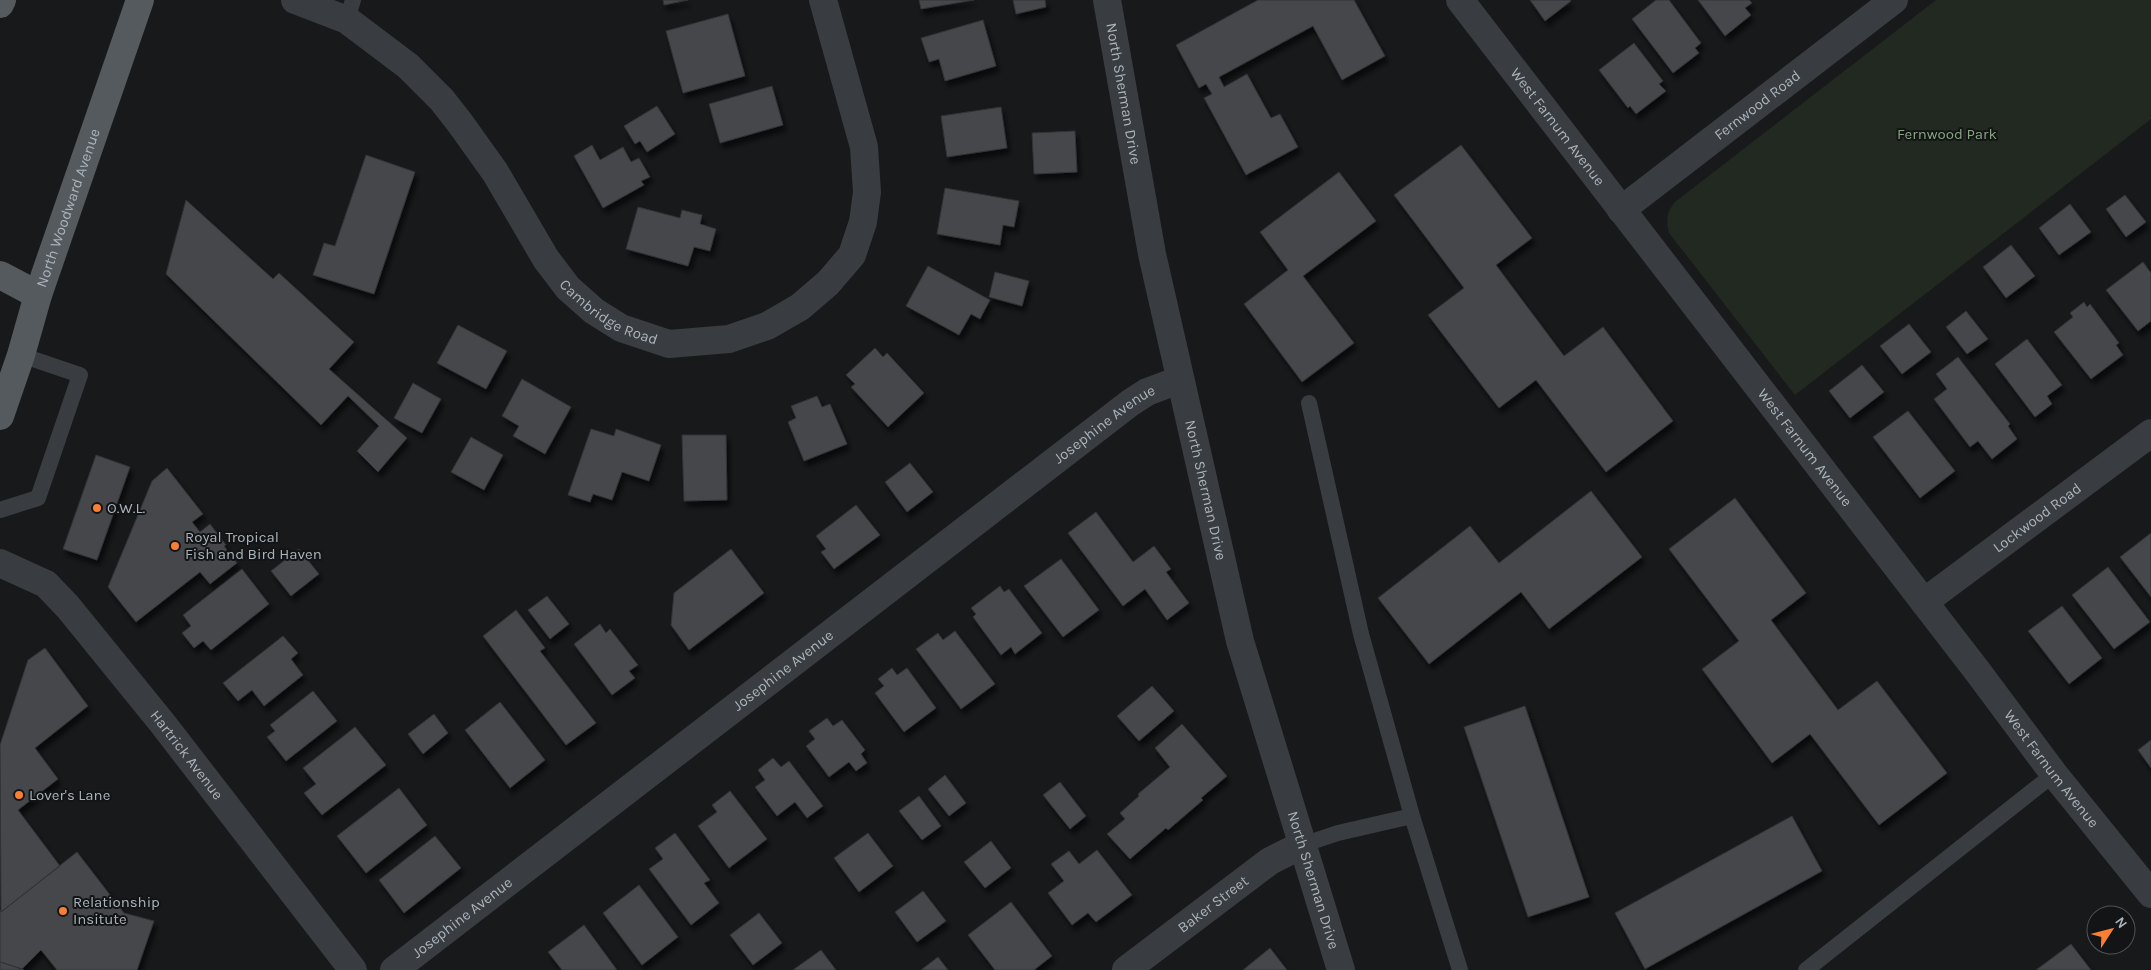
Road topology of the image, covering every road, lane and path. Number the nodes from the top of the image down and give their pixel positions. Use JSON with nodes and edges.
{"nodes":[{"id":1,"x":2,"y":0,"type":"edge"},
{"id":2,"x":140,"y":0,"type":"edge"},
{"id":3,"x":295,"y":0,"type":"edge"},
{"id":4,"x":823,"y":0,"type":"edge"},
{"id":5,"x":1107,"y":0,"type":"edge"},
{"id":6,"x":1460,"y":0,"type":"edge"},
{"id":7,"x":1894,"y":0,"type":"edge"},
{"id":8,"x":0,"y":4,"type":"edge"},
{"id":9,"x":350,"y":10,"type":"edge"},
{"id":10,"x":1622,"y":210,"type":"junction"},
{"id":11,"x":0,"y":275,"type":"edge"},
{"id":12,"x":38,"y":295,"type":"junction"},
{"id":13,"x":21,"y":355,"type":"junction"},
{"id":14,"x":1179,"y":380,"type":"junction"},
{"id":15,"x":1309,"y":403,"type":"dead end"},
{"id":16,"x":0,"y":416,"type":"edge"},
{"id":17,"x":2151,"y":433,"type":"edge"},
{"id":18,"x":0,"y":510,"type":"edge"},
{"id":19,"x":0,"y":563,"type":"edge"},
{"id":20,"x":1924,"y":602,"type":"junction"},
{"id":21,"x":2054,"y":774,"type":"junction"},
{"id":22,"x":1412,"y":816,"type":"junction"},
{"id":23,"x":1302,"y":845,"type":"junction"},
{"id":24,"x":2151,"y":894,"type":"edge"},
{"id":25,"x":353,"y":970,"type":"edge"},
{"id":26,"x":394,"y":970,"type":"edge"},
{"id":27,"x":1126,"y":970,"type":"edge"},
{"id":28,"x":1341,"y":970,"type":"edge"},
{"id":29,"x":1460,"y":970,"type":"edge"},
{"id":30,"x":1806,"y":970,"type":"edge"}],
"edges":[{"from":1,"to":8,"type":"main road"},
{"from":2,"to":12,"type":"main road","name":"North Woodward Avenue"},
{"from":3,"to":9,"type":"street","name":"Cambridge Road"},
{"from":4,"to":9,"type":"street","name":"Cambridge Road"},
{"from":5,"to":14,"type":"street","name":"North Sherman Drive"},
{"from":6,"to":10,"type":"street","name":"West Farnum Avenue"},
{"from":7,"to":10,"type":"street","name":"Fernwood Road"},
{"from":10,"to":20,"type":"street","name":"West Farnum Avenue"},
{"from":11,"to":12,"type":"main road"},
{"from":12,"to":13,"type":"main road","name":"North Woodward Avenue"},
{"from":13,"to":16,"type":"main road","name":"North Woodward Avenue"},
{"from":13,"to":18,"type":"lane"},
{"from":14,"to":23,"type":"street","name":"North Sherman Drive"},
{"from":14,"to":26,"type":"street","name":"Josephine Avenue"},
{"from":15,"to":22,"type":"lane"},
{"from":17,"to":20,"type":"street","name":"Lockwood Road"},
{"from":19,"to":25,"type":"street","name":"Hartrick Avenue"},
{"from":20,"to":21,"type":"street","name":"West Farnum Avenue"},
{"from":21,"to":24,"type":"street","name":"West Farnum Avenue"},
{"from":21,"to":30,"type":"lane"},
{"from":22,"to":23,"type":"lane"},
{"from":22,"to":29,"type":"lane"},
{"from":23,"to":27,"type":"street","name":"Baker Street"},
{"from":23,"to":28,"type":"street","name":"North Sherman Drive"}]}
